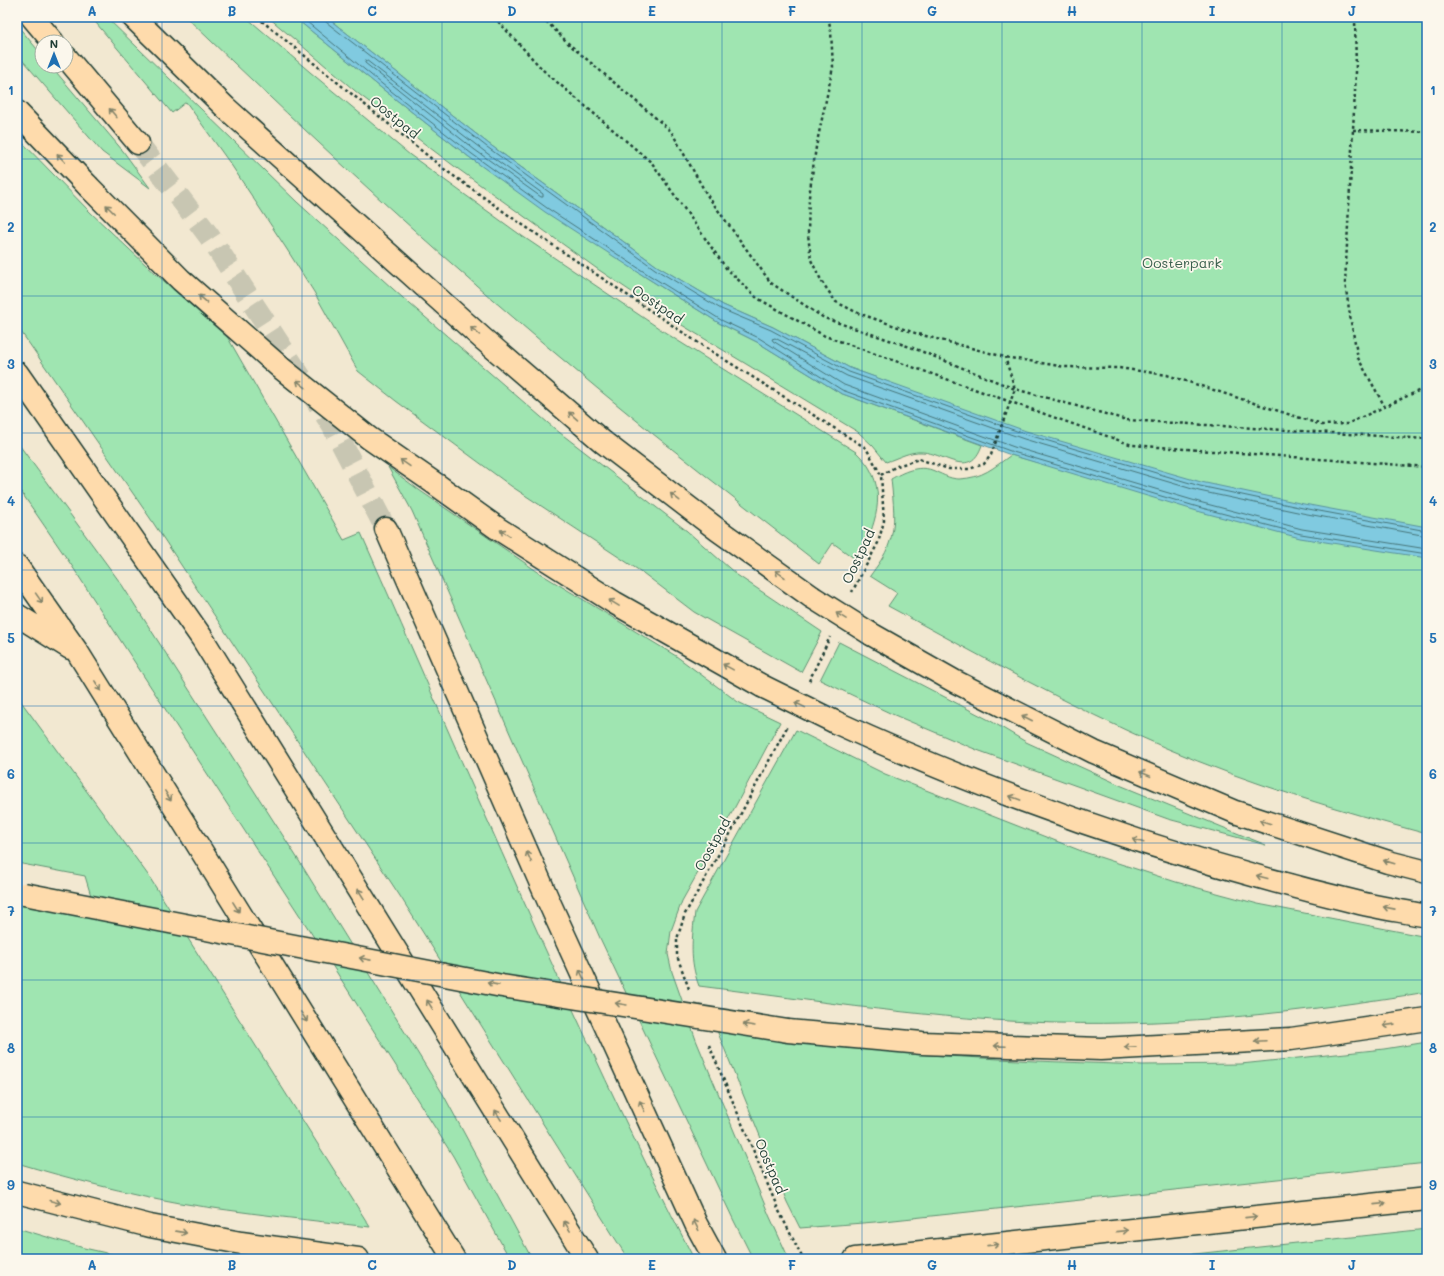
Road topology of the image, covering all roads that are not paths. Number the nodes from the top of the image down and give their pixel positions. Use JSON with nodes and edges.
{"nodes":[{"id":1,"x":32,"y":17,"type":"edge"},
{"id":2,"x":132,"y":17,"type":"edge"},
{"id":3,"x":46,"y":34,"type":"edge"},
{"id":4,"x":74,"y":67,"type":"edge"},
{"id":5,"x":17,"y":112,"type":"edge"},
{"id":6,"x":138,"y":143,"type":"tunnel mouth"},
{"id":7,"x":17,"y":373,"type":"edge"},
{"id":8,"x":386,"y":529,"type":"tunnel mouth"},
{"id":9,"x":17,"y":566,"type":"edge"},
{"id":10,"x":17,"y":615,"type":"edge"},
{"id":11,"x":78,"y":653,"type":"junction"},
{"id":12,"x":1427,"y":872,"type":"edge"},
{"id":13,"x":21,"y":894,"type":"edge"},
{"id":14,"x":1427,"y":916,"type":"edge"},
{"id":15,"x":1427,"y":1019,"type":"edge"},
{"id":16,"x":17,"y":1192,"type":"edge"},
{"id":17,"x":1427,"y":1199,"type":"edge"},
{"id":18,"x":358,"y":1259,"type":"edge"},
{"id":19,"x":454,"y":1259,"type":"edge"},
{"id":20,"x":587,"y":1259,"type":"edge"},
{"id":21,"x":715,"y":1259,"type":"edge"},
{"id":22,"x":862,"y":1259,"type":"edge"}],
"edges":[{"from":1,"to":3,"type":"highway"},
{"from":12,"to":2,"type":"highway","one_way":true,"bridge":true},
{"from":6,"to":4,"type":"highway","one_way":true},
{"from":14,"to":5,"type":"highway","one_way":true,"bridge":true},
{"from":20,"to":7,"type":"highway","one_way":true},
{"from":21,"to":8,"type":"highway","one_way":true},
{"from":9,"to":11,"type":"highway","one_way":true},
{"from":10,"to":11,"type":"highway"},
{"from":11,"to":19,"type":"highway","one_way":true},
{"from":15,"to":13,"type":"highway","one_way":true,"bridge":true},
{"from":16,"to":18,"type":"highway","one_way":true},
{"from":22,"to":17,"type":"highway","one_way":true}]}
